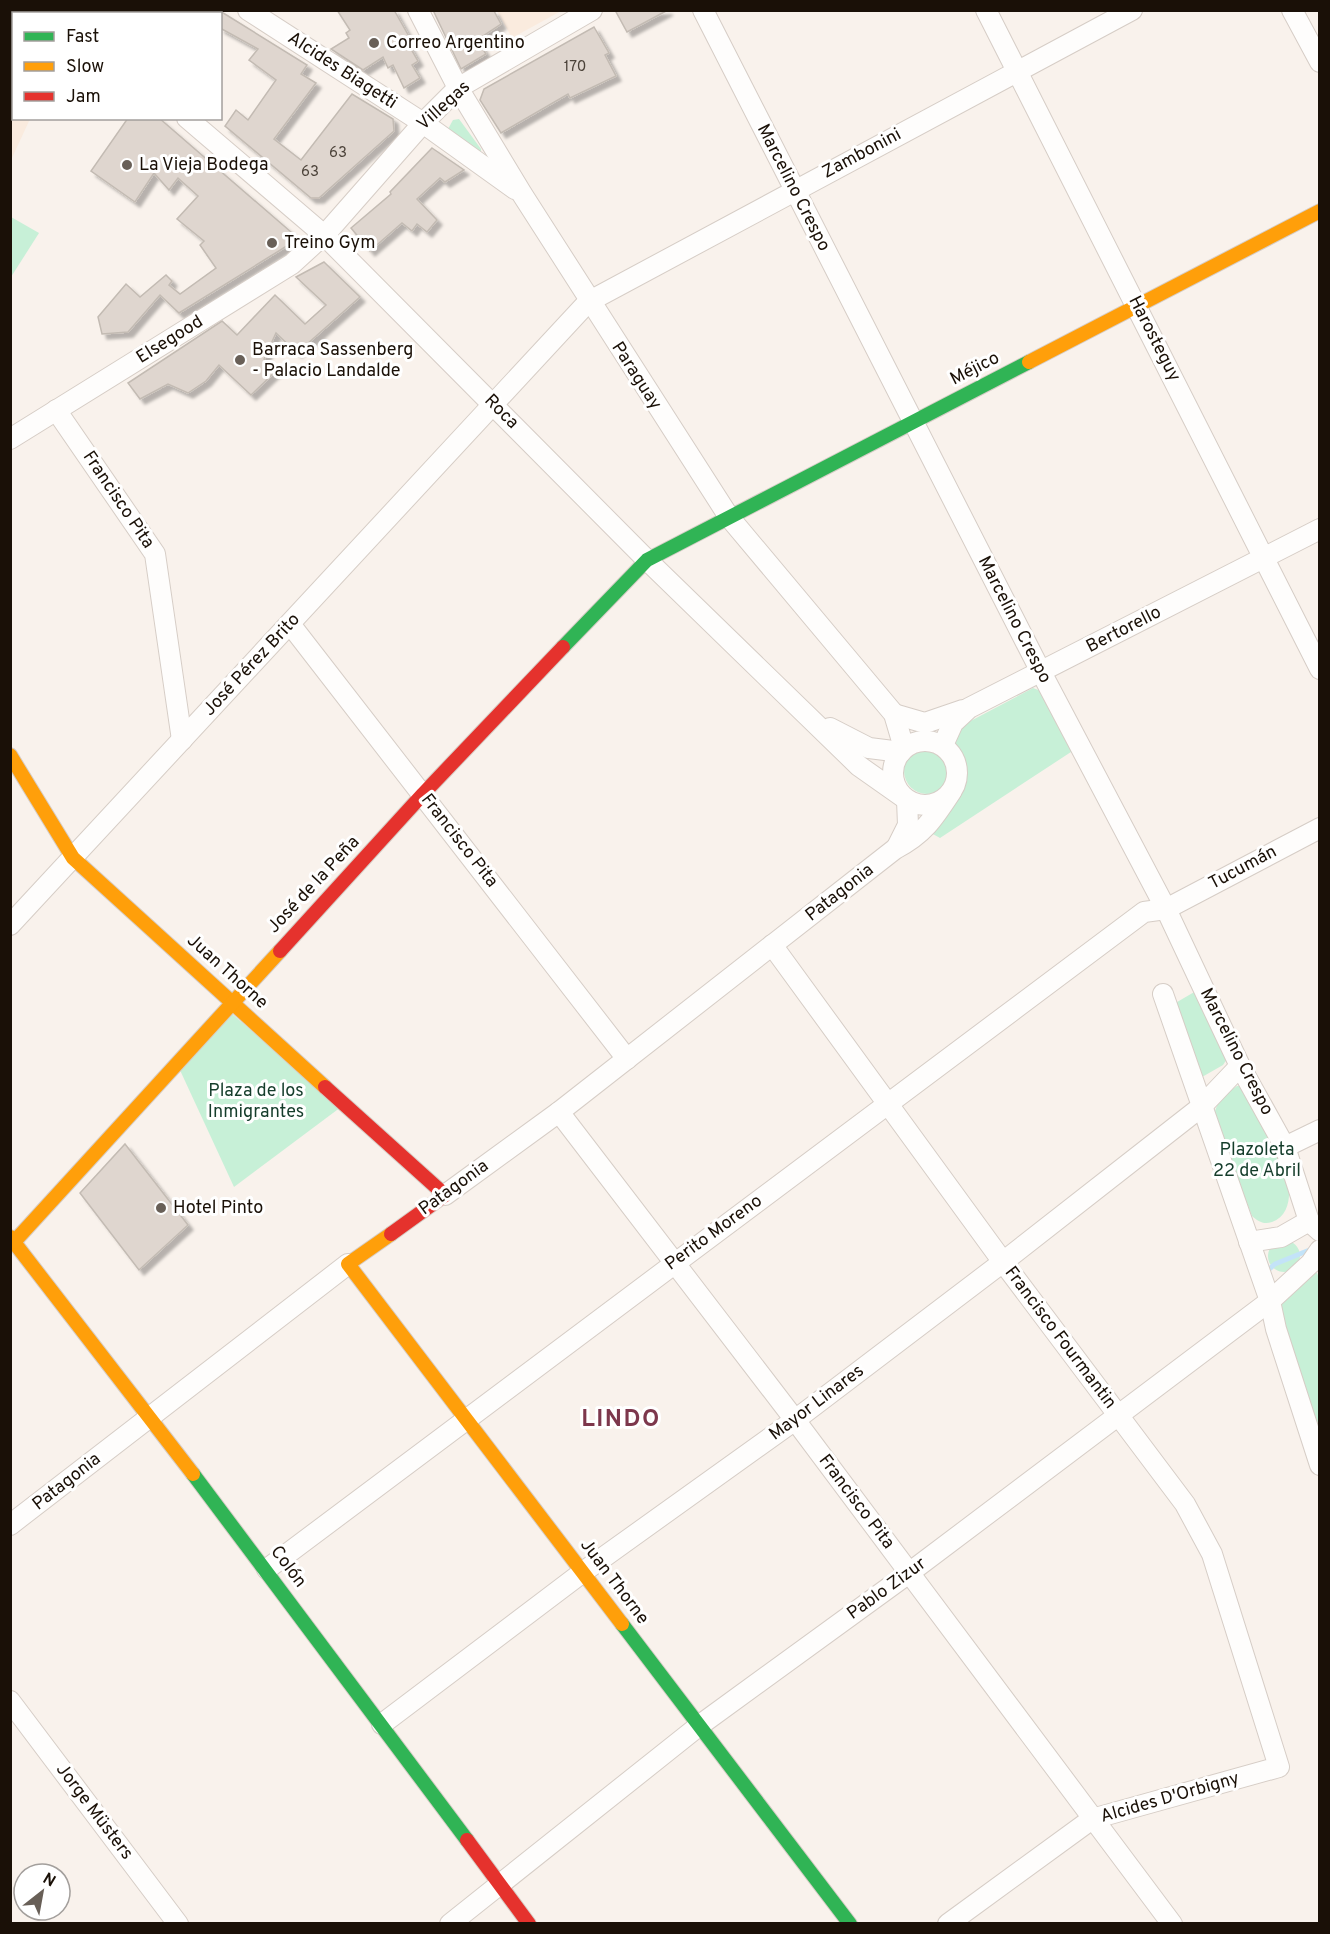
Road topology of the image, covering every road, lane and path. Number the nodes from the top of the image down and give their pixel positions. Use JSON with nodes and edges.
{"nodes":[{"id":1,"x":249,"y":10,"type":"edge"},
{"id":2,"x":418,"y":10,"type":"edge"},
{"id":3,"x":592,"y":10,"type":"edge"},
{"id":4,"x":703,"y":10,"type":"edge"},
{"id":5,"x":986,"y":10,"type":"edge"},
{"id":6,"x":1131,"y":10,"type":"edge"},
{"id":7,"x":1292,"y":10,"type":"edge"},
{"id":8,"x":1320,"y":62,"type":"edge"},
{"id":9,"x":1016,"y":70,"type":"junction"},
{"id":10,"x":458,"y":88,"type":"junction"},
{"id":11,"x":189,"y":120,"type":"edge"},
{"id":12,"x":423,"y":123,"type":"junction"},
{"id":13,"x":795,"y":191,"type":"junction"},
{"id":14,"x":522,"y":194,"type":"junction"},
{"id":15,"x":1320,"y":211,"type":"edge"},
{"id":16,"x":324,"y":235,"type":"junction"},
{"id":17,"x":588,"y":302,"type":"junction"},
{"id":18,"x":1137,"y":305,"type":"junction"},
{"id":19,"x":494,"y":404,"type":"junction"},
{"id":20,"x":56,"y":410,"type":"junction"},
{"id":21,"x":912,"y":422,"type":"junction"},
{"id":22,"x":10,"y":439,"type":"edge"},
{"id":23,"x":729,"y":517,"type":"junction"},
{"id":24,"x":1320,"y":529,"type":"edge"},
{"id":25,"x":1263,"y":558,"type":"junction"},
{"id":26,"x":647,"y":560,"type":"junction"},
{"id":27,"x":290,"y":624,"type":"junction"},
{"id":28,"x":1320,"y":669,"type":"edge"},
{"id":29,"x":1041,"y":672,"type":"junction"},
{"id":30,"x":969,"y":708,"type":"junction"},
{"id":31,"x":807,"y":714,"type":"junction"},
{"id":32,"x":894,"y":714,"type":"junction"},
{"id":33,"x":182,"y":740,"type":"junction"},
{"id":34,"x":942,"y":746,"type":"junction"},
{"id":35,"x":902,"y":750,"type":"junction"},
{"id":36,"x":10,"y":755,"type":"edge"},
{"id":37,"x":951,"y":792,"type":"junction"},
{"id":38,"x":423,"y":794,"type":"junction"},
{"id":39,"x":905,"y":798,"type":"junction"},
{"id":40,"x":1320,"y":828,"type":"edge"},
{"id":41,"x":896,"y":849,"type":"junction"},
{"id":42,"x":73,"y":858,"type":"junction"},
{"id":43,"x":1166,"y":909,"type":"junction"},
{"id":44,"x":10,"y":925,"type":"edge"},
{"id":45,"x":772,"y":945,"type":"junction"},
{"id":46,"x":1162,"y":994,"type":"dead end"},
{"id":47,"x":232,"y":1000,"type":"junction"},
{"id":48,"x":627,"y":1059,"type":"junction"},
{"id":49,"x":1240,"y":1066,"type":"junction"},
{"id":50,"x":889,"y":1105,"type":"junction"},
{"id":51,"x":1201,"y":1107,"type":"junction"},
{"id":52,"x":559,"y":1112,"type":"junction"},
{"id":53,"x":1320,"y":1130,"type":"edge"},
{"id":54,"x":1285,"y":1147,"type":"junction"},
{"id":55,"x":445,"y":1196,"type":"junction"},
{"id":56,"x":1314,"y":1226,"type":"edge"},
{"id":57,"x":12,"y":1239,"type":"edge"},
{"id":58,"x":1249,"y":1242,"type":"junction"},
{"id":59,"x":1320,"y":1250,"type":"edge"},
{"id":60,"x":674,"y":1262,"type":"junction"},
{"id":61,"x":1003,"y":1262,"type":"junction"},
{"id":62,"x":348,"y":1264,"type":"junction"},
{"id":63,"x":1270,"y":1301,"type":"junction"},
{"id":64,"x":1118,"y":1416,"type":"junction"},
{"id":65,"x":151,"y":1417,"type":"junction"},
{"id":66,"x":467,"y":1419,"type":"junction"},
{"id":67,"x":795,"y":1420,"type":"junction"},
{"id":68,"x":1320,"y":1465,"type":"edge"},
{"id":69,"x":10,"y":1525,"type":"edge"},
{"id":70,"x":267,"y":1569,"type":"junction"},
{"id":71,"x":583,"y":1572,"type":"junction"},
{"id":72,"x":909,"y":1573,"type":"junction"},
{"id":73,"x":10,"y":1701,"type":"edge"},
{"id":74,"x":382,"y":1724,"type":"junction"},
{"id":75,"x":700,"y":1725,"type":"junction"},
{"id":76,"x":1279,"y":1767,"type":"joint"},
{"id":77,"x":1092,"y":1820,"type":"junction"},
{"id":78,"x":500,"y":1886,"type":"junction"},
{"id":79,"x":178,"y":1923,"type":"edge"},
{"id":80,"x":450,"y":1923,"type":"edge"},
{"id":81,"x":529,"y":1923,"type":"edge"},
{"id":82,"x":850,"y":1923,"type":"edge"},
{"id":83,"x":948,"y":1923,"type":"edge"},
{"id":84,"x":1172,"y":1923,"type":"edge"}],
"edges":[{"from":1,"to":12,"type":"street","name":"Alcides Biagetti"},
{"from":2,"to":10,"type":"street","name":"Paraguay"},
{"from":3,"to":10,"type":"street","name":"Villegas"},
{"from":4,"to":13,"type":"street","name":"Marcelino Crespo"},
{"from":5,"to":9,"type":"street","name":"Harosteguy"},
{"from":6,"to":9,"type":"street","name":"Zambonini"},
{"from":7,"to":8,"type":"street"},
{"from":9,"to":13,"type":"street","name":"Zambonini"},
{"from":9,"to":18,"type":"street","name":"Harosteguy"},
{"from":10,"to":12,"type":"street","name":"Villegas"},
{"from":10,"to":14,"type":"street","name":"Paraguay"},
{"from":11,"to":16,"type":"street","name":"Roca"},
{"from":12,"to":14,"type":"street","name":"Alcides Biagetti"},
{"from":12,"to":16,"type":"street","name":"Villegas"},
{"from":13,"to":17,"type":"street","name":"Zambonini"},
{"from":13,"to":21,"type":"street","name":"Marcelino Crespo"},
{"from":14,"to":17,"type":"street","name":"Paraguay"},
{"from":15,"to":18,"type":"street","name":"Méjico"},
{"from":16,"to":19,"type":"street","name":"Roca"},
{"from":16,"to":20,"type":"street","name":"Elsegood"},
{"from":17,"to":19,"type":"street","name":"Zambonini"},
{"from":17,"to":23,"type":"street","name":"Paraguay"},
{"from":18,"to":21,"type":"street","name":"Méjico"},
{"from":18,"to":25,"type":"street","name":"Harosteguy"},
{"from":19,"to":26,"type":"street","name":"Roca"},
{"from":19,"to":27,"type":"street","name":"José Pérez Brito"},
{"from":20,"to":22,"type":"street","name":"Elsegood"},
{"from":20,"to":33,"type":"street","name":"Francisco Pita"},
{"from":21,"to":23,"type":"street","name":"Méjico"},
{"from":21,"to":29,"type":"street","name":"Marcelino Crespo"},
{"from":23,"to":26,"type":"street","name":"Méjico"},
{"from":23,"to":32,"type":"street","name":"Paraguay"},
{"from":24,"to":25,"type":"street","name":"Bertorello"},
{"from":25,"to":28,"type":"street","name":"Harosteguy"},
{"from":25,"to":29,"type":"street","name":"Bertorello"},
{"from":26,"to":31,"type":"street","name":"Roca"},
{"from":26,"to":38,"type":"street","name":"José de la Peña"},
{"from":27,"to":33,"type":"street","name":"José Pérez Brito"},
{"from":27,"to":38,"type":"street","name":"Francisco Pita"},
{"from":29,"to":30,"type":"street","name":"Bertorello"},
{"from":29,"to":43,"type":"street","name":"Marcelino Crespo"},
{"from":30,"to":32,"type":"street"},
{"from":30,"to":34,"type":"street","name":"Bertorello"},
{"from":31,"to":35,"type":"street"},
{"from":31,"to":39,"type":"street"},
{"from":32,"to":35,"type":"street","name":"Paraguay"},
{"from":33,"to":42,"type":"street","name":"José Pérez Brito"},
{"from":34,"to":35,"type":"street"},
{"from":34,"to":37,"type":"street"},
{"from":35,"to":39,"type":"street"},
{"from":36,"to":42,"type":"street","name":"Juan Thorne"},
{"from":37,"to":39,"type":"street"},
{"from":37,"to":41,"type":"street","name":"Patagonia"},
{"from":38,"to":47,"type":"street","name":"José de la Peña"},
{"from":38,"to":48,"type":"street","name":"Francisco Pita"},
{"from":39,"to":41,"type":"street","name":"Patagonia"},
{"from":40,"to":43,"type":"street","name":"Tucumán"},
{"from":41,"to":45,"type":"street","name":"Patagonia"},
{"from":42,"to":44,"type":"street","name":"José Pérez Brito"},
{"from":42,"to":47,"type":"street","name":"Juan Thorne"},
{"from":43,"to":49,"type":"street","name":"Marcelino Crespo"},
{"from":43,"to":50,"type":"street","name":"Perito Moreno"},
{"from":45,"to":48,"type":"street","name":"Patagonia"},
{"from":45,"to":50,"type":"street","name":"Francisco Fourmantin"},
{"from":46,"to":51,"type":"street"},
{"from":47,"to":55,"type":"street","name":"Juan Thorne"},
{"from":47,"to":57,"type":"street","name":"José de la Peña"},
{"from":48,"to":52,"type":"street","name":"Patagonia"},
{"from":49,"to":51,"type":"street","name":"Mayor Linares"},
{"from":49,"to":54,"type":"street","name":"Marcelino Crespo"},
{"from":50,"to":60,"type":"street","name":"Perito Moreno"},
{"from":50,"to":61,"type":"street","name":"Francisco Fourmantin"},
{"from":51,"to":58,"type":"street"},
{"from":51,"to":61,"type":"street","name":"Mayor Linares"},
{"from":52,"to":55,"type":"street","name":"Patagonia"},
{"from":52,"to":60,"type":"street","name":"Francisco Pita"},
{"from":53,"to":54,"type":"street"},
{"from":54,"to":56,"type":"street","name":"Marcelino Crespo"},
{"from":55,"to":62,"type":"street","name":"Patagonia"},
{"from":56,"to":58,"type":"street"},
{"from":57,"to":65,"type":"street","name":"Colón"},
{"from":58,"to":63,"type":"street"},
{"from":59,"to":63,"type":"street","name":"Pablo Zizur"},
{"from":60,"to":66,"type":"street","name":"Perito Moreno"},
{"from":60,"to":67,"type":"street","name":"Francisco Pita"},
{"from":61,"to":64,"type":"street","name":"Francisco Fourmantin"},
{"from":61,"to":67,"type":"street","name":"Mayor Linares"},
{"from":62,"to":65,"type":"street","name":"Patagonia"},
{"from":62,"to":66,"type":"street","name":"Juan Thorne"},
{"from":63,"to":64,"type":"street","name":"Pablo Zizur"},
{"from":63,"to":68,"type":"street"},
{"from":64,"to":72,"type":"street","name":"Pablo Zizur"},
{"from":64,"to":76,"type":"street","name":"Francisco Fourmantin"},
{"from":65,"to":69,"type":"street","name":"Patagonia"},
{"from":65,"to":70,"type":"street","name":"Colón"},
{"from":66,"to":70,"type":"street","name":"Perito Moreno"},
{"from":66,"to":71,"type":"street","name":"Juan Thorne"},
{"from":67,"to":71,"type":"street","name":"Mayor Linares"},
{"from":67,"to":72,"type":"street","name":"Francisco Pita"},
{"from":70,"to":74,"type":"street","name":"Colón"},
{"from":71,"to":74,"type":"street","name":"Mayor Linares"},
{"from":71,"to":75,"type":"street","name":"Juan Thorne"},
{"from":72,"to":75,"type":"street","name":"Pablo Zizur"},
{"from":72,"to":77,"type":"street","name":"Francisco Pita"},
{"from":73,"to":79,"type":"street","name":"Jorge Müsters"},
{"from":74,"to":78,"type":"street","name":"Colón"},
{"from":75,"to":78,"type":"street","name":"Pablo Zizur"},
{"from":75,"to":82,"type":"street","name":"Juan Thorne"},
{"from":76,"to":77,"type":"street","name":"Alcides D'Orbigny"},
{"from":77,"to":83,"type":"street","name":"Alcides D'Orbigny"},
{"from":77,"to":84,"type":"street","name":"Francisco Pita"},
{"from":78,"to":80,"type":"street","name":"Pablo Zizur"},
{"from":78,"to":81,"type":"street","name":"Colón"}]}
